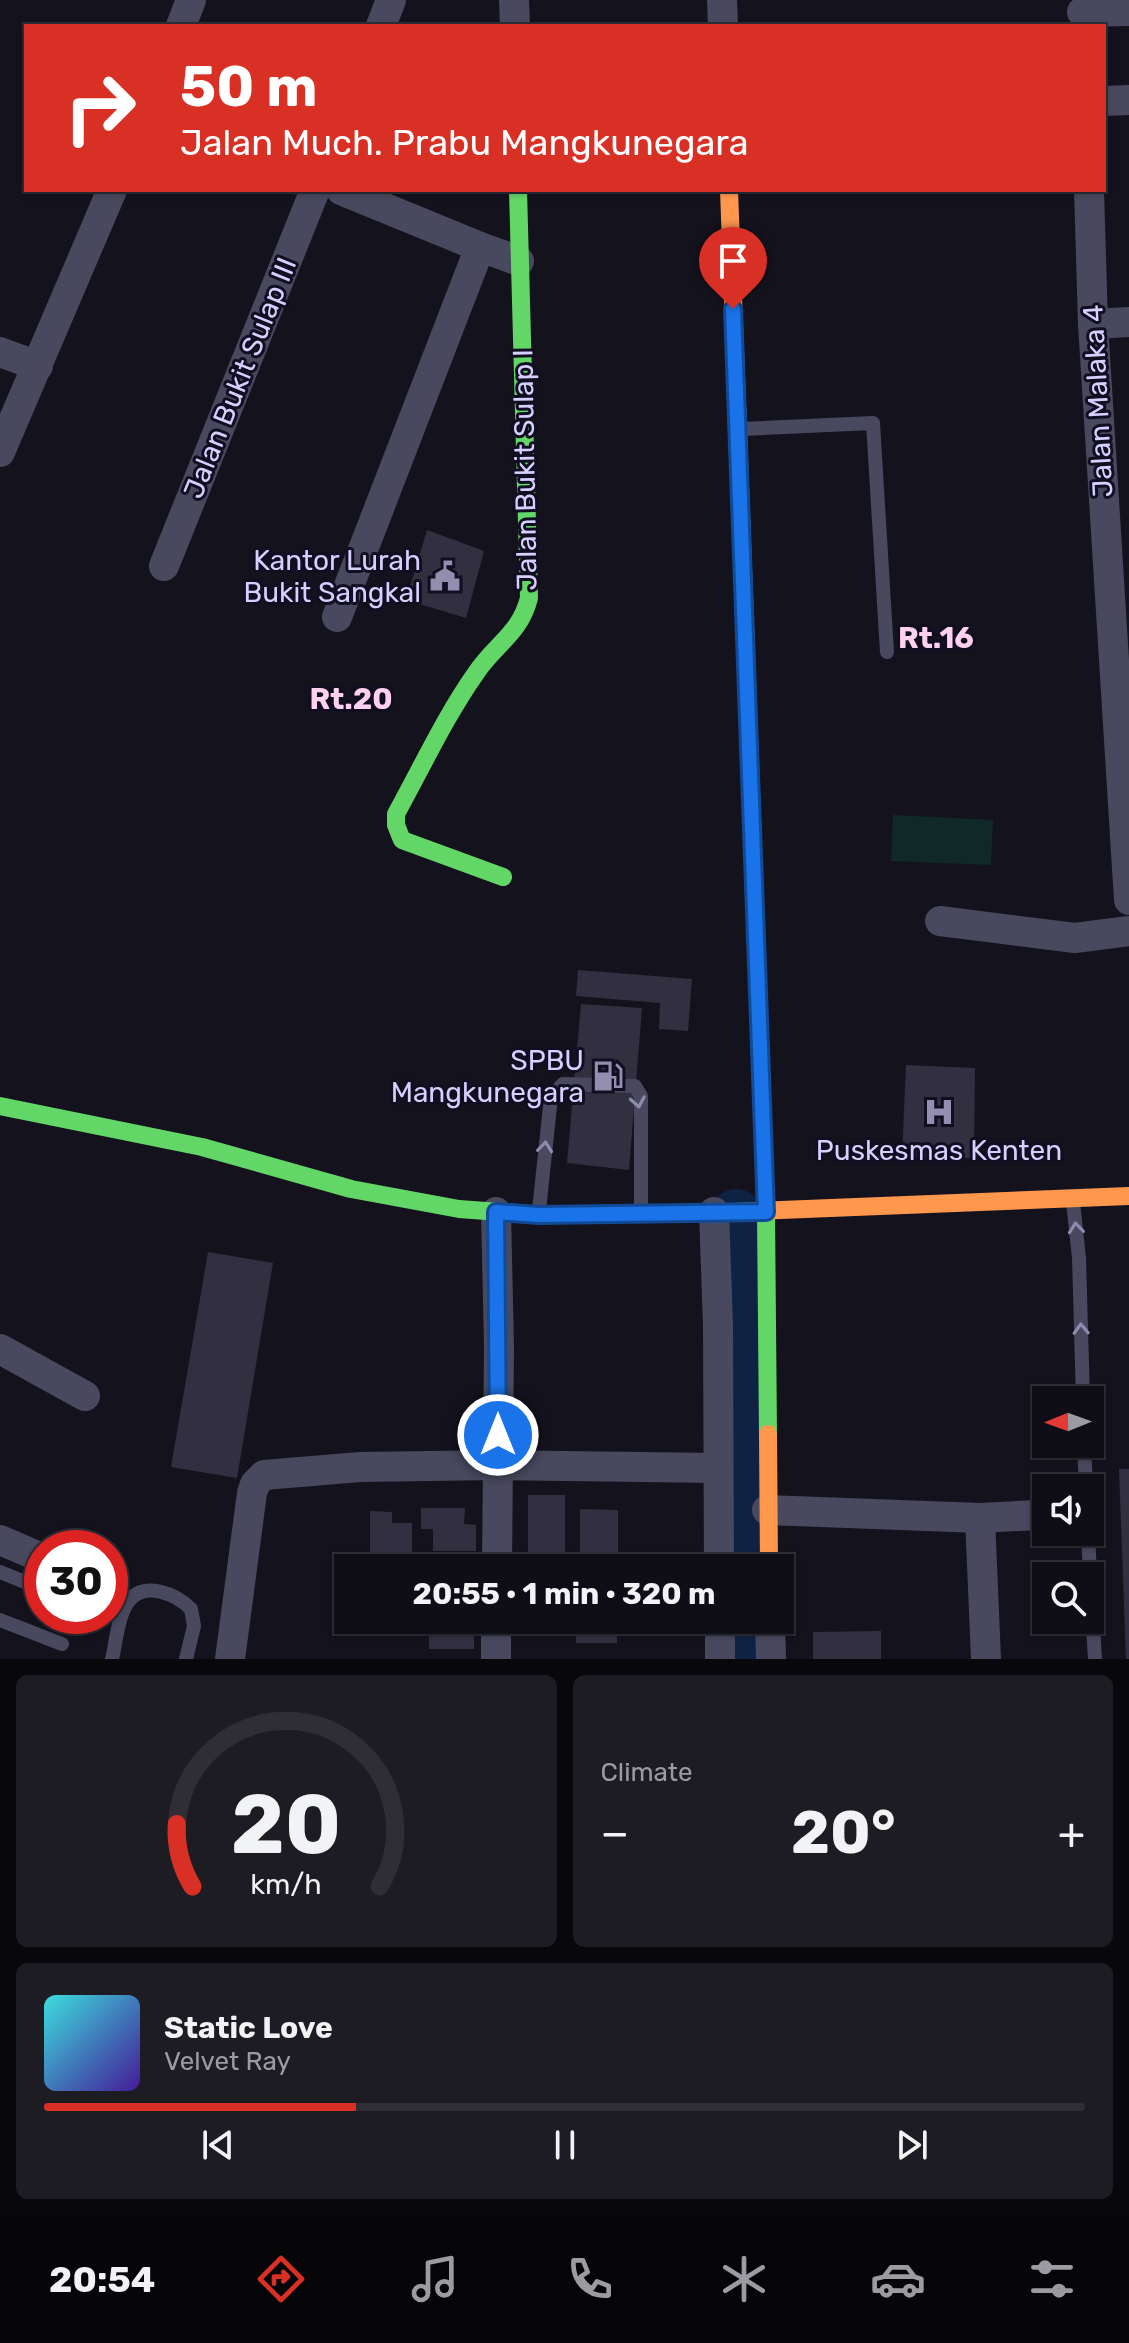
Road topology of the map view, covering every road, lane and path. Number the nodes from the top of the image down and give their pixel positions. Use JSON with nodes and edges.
{"nodes":[{"id":1,"x":191,"y":0,"type":"edge"},
{"id":2,"x":391,"y":0,"type":"edge"},
{"id":3,"x":514,"y":0,"type":"edge"},
{"id":4,"x":722,"y":0,"type":"edge"},
{"id":5,"x":1129,"y":11,"type":"edge"},
{"id":6,"x":1082,"y":13,"type":"edge"},
{"id":7,"x":182,"y":24,"type":"edge"},
{"id":8,"x":382,"y":24,"type":"edge"},
{"id":9,"x":515,"y":24,"type":"edge"},
{"id":10,"x":723,"y":24,"type":"edge"},
{"id":11,"x":1129,"y":100,"type":"edge"},
{"id":12,"x":1106,"y":101,"type":"edge"},
{"id":13,"x":111,"y":192,"type":"edge"},
{"id":14,"x":314,"y":192,"type":"edge"},
{"id":15,"x":346,"y":192,"type":"edge"},
{"id":16,"x":518,"y":192,"type":"edge"},
{"id":17,"x":729,"y":192,"type":"edge"},
{"id":18,"x":1089,"y":192,"type":"edge"},
{"id":19,"x":480,"y":247,"type":"junction"},
{"id":20,"x":519,"y":261,"type":"junction"},
{"id":21,"x":1129,"y":322,"type":"edge"},
{"id":22,"x":1093,"y":324,"type":"junction"},
{"id":23,"x":0,"y":352,"type":"edge"},
{"id":24,"x":38,"y":366,"type":"junction"},
{"id":25,"x":737,"y":429,"type":"junction"},
{"id":26,"x":0,"y":452,"type":"edge"},
{"id":27,"x":164,"y":566,"type":"dead end"},
{"id":28,"x":337,"y":617,"type":"dead end"},
{"id":29,"x":887,"y":652,"type":"dead end"},
{"id":30,"x":1127,"y":811,"type":"edge"},
{"id":31,"x":503,"y":877,"type":"dead end"},
{"id":32,"x":1129,"y":900,"type":"edge"},
{"id":33,"x":940,"y":921,"type":"dead end"},
{"id":34,"x":1129,"y":931,"type":"edge"},
{"id":35,"x":0,"y":1106,"type":"edge"},
{"id":36,"x":1129,"y":1196,"type":"edge"},
{"id":37,"x":1072,"y":1197,"type":"junction"},
{"id":38,"x":496,"y":1212,"type":"junction"},
{"id":39,"x":714,"y":1212,"type":"junction"},
{"id":40,"x":766,"y":1212,"type":"junction"},
{"id":41,"x":641,"y":1213,"type":"junction"},
{"id":42,"x":539,"y":1215,"type":"junction"},
{"id":43,"x":0,"y":1349,"type":"edge"},
{"id":44,"x":1083,"y":1386,"type":"edge"},
{"id":45,"x":85,"y":1396,"type":"dead end"},
{"id":46,"x":498,"y":1465,"type":"junction"},
{"id":47,"x":718,"y":1468,"type":"junction"},
{"id":48,"x":767,"y":1510,"type":"junction"},
{"id":49,"x":1032,"y":1515,"type":"edge"},
{"id":50,"x":980,"y":1518,"type":"junction"},
{"id":51,"x":0,"y":1540,"type":"edge"},
{"id":52,"x":24,"y":1550,"type":"edge"},
{"id":53,"x":497,"y":1554,"type":"edge"},
{"id":54,"x":719,"y":1554,"type":"edge"},
{"id":55,"x":769,"y":1554,"type":"edge"},
{"id":56,"x":0,"y":1572,"type":"edge"},
{"id":57,"x":24,"y":1582,"type":"edge"},
{"id":58,"x":0,"y":1620,"type":"edge"},
{"id":59,"x":496,"y":1634,"type":"edge"},
{"id":60,"x":720,"y":1634,"type":"edge"},
{"id":61,"x":770,"y":1634,"type":"edge"},
{"id":62,"x":1093,"y":1634,"type":"edge"},
{"id":63,"x":62,"y":1644,"type":"dead end"},
{"id":64,"x":112,"y":1659,"type":"edge"},
{"id":65,"x":186,"y":1659,"type":"edge"},
{"id":66,"x":230,"y":1659,"type":"edge"},
{"id":67,"x":496,"y":1659,"type":"edge"},
{"id":68,"x":720,"y":1659,"type":"edge"},
{"id":69,"x":771,"y":1659,"type":"edge"},
{"id":70,"x":986,"y":1659,"type":"edge"},
{"id":71,"x":1095,"y":1659,"type":"edge"}],
"edges":[{"from":1,"to":7,"type":"street"},
{"from":2,"to":8,"type":"street"},
{"from":3,"to":9,"type":"street"},
{"from":4,"to":10,"type":"street"},
{"from":5,"to":6,"type":"street"},
{"from":11,"to":12,"type":"street"},
{"from":13,"to":24,"type":"street"},
{"from":14,"to":27,"type":"street","name":"Jalan Bukit Sulap III"},
{"from":15,"to":19,"type":"street"},
{"from":16,"to":20,"type":"street","name":"Jalan Bukit Sulap I"},
{"from":17,"to":25,"type":"street"},
{"from":18,"to":22,"type":"street","name":"Jalan Malaka 4"},
{"from":19,"to":20,"type":"street"},
{"from":19,"to":28,"type":"street"},
{"from":20,"to":31,"type":"street","name":"Jalan Bukit Sulap I"},
{"from":21,"to":22,"type":"street"},
{"from":22,"to":30,"type":"street","name":"Jalan Malaka 4"},
{"from":23,"to":24,"type":"street"},
{"from":24,"to":26,"type":"street"},
{"from":25,"to":29,"type":"lane"},
{"from":25,"to":40,"type":"street"},
{"from":30,"to":32,"type":"street","name":"Jalan Malaka 4"},
{"from":33,"to":34,"type":"street"},
{"from":35,"to":38,"type":"street"},
{"from":36,"to":37,"type":"street"},
{"from":37,"to":40,"type":"street"},
{"from":44,"to":37,"type":"lane","one_way":true},
{"from":38,"to":42,"type":"street"},
{"from":38,"to":46,"type":"street"},
{"from":39,"to":40,"type":"street"},
{"from":39,"to":41,"type":"street"},
{"from":39,"to":47,"type":"street"},
{"from":40,"to":48,"type":"street"},
{"from":41,"to":42,"type":"street"},
{"from":42,"to":41,"type":"lane","one_way":true},
{"from":43,"to":45,"type":"street"},
{"from":46,"to":47,"type":"street"},
{"from":46,"to":53,"type":"street"},
{"from":46,"to":66,"type":"street"},
{"from":47,"to":54,"type":"street"},
{"from":48,"to":50,"type":"street"},
{"from":48,"to":55,"type":"street"},
{"from":49,"to":50,"type":"street"},
{"from":50,"to":70,"type":"street"},
{"from":51,"to":52,"type":"street"},
{"from":56,"to":57,"type":"lane"},
{"from":58,"to":63,"type":"lane"},
{"from":59,"to":67,"type":"street"},
{"from":60,"to":68,"type":"street"},
{"from":61,"to":69,"type":"street"},
{"from":62,"to":71,"type":"lane"},
{"from":64,"to":65,"type":"lane"}]}
